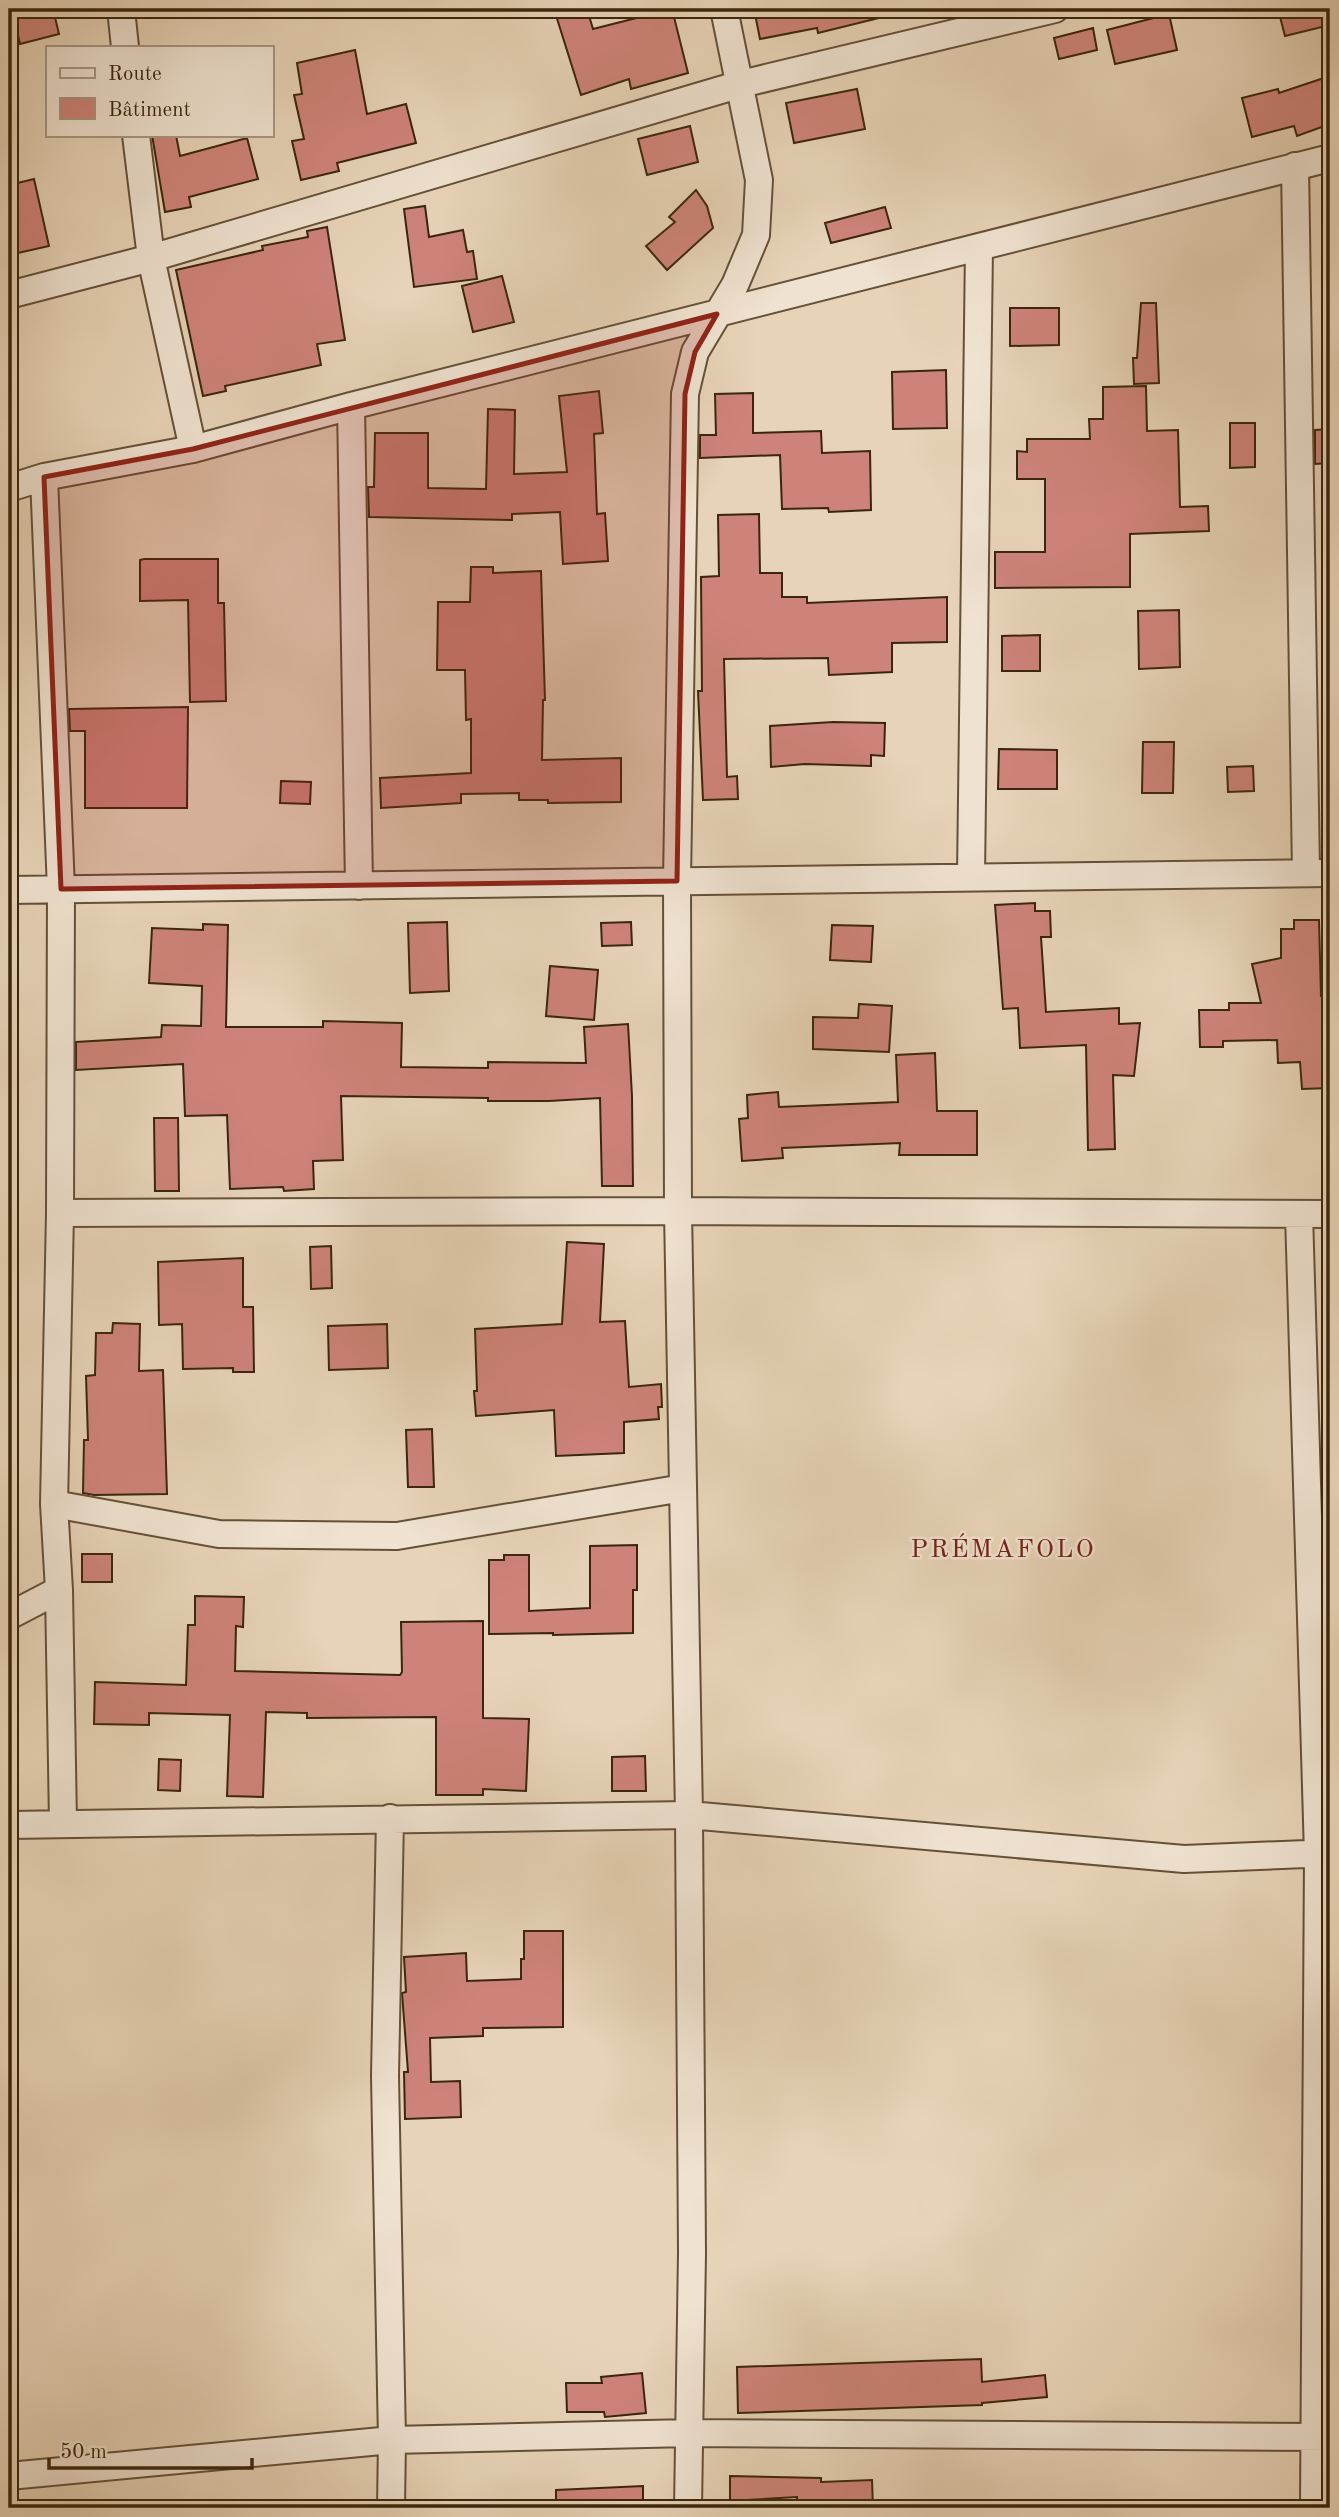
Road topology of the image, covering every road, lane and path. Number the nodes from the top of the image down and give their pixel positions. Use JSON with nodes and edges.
{"nodes":[{"id":1,"x":121,"y":9,"type":"edge"},
{"id":2,"x":724,"y":9,"type":"edge"},
{"id":3,"x":1055,"y":9,"type":"edge"},
{"id":4,"x":125,"y":46,"type":"edge"},
{"id":5,"x":741,"y":84,"type":"junction"},
{"id":6,"x":136,"y":136,"type":"edge"},
{"id":7,"x":1330,"y":158,"type":"edge"},
{"id":8,"x":1295,"y":166,"type":"junction"},
{"id":9,"x":979,"y":247,"type":"junction"},
{"id":10,"x":151,"y":258,"type":"junction"},
{"id":11,"x":9,"y":295,"type":"edge"},
{"id":12,"x":717,"y":314,"type":"junction"},
{"id":13,"x":351,"y":406,"type":"junction"},
{"id":14,"x":192,"y":449,"type":"junction"},
{"id":15,"x":44,"y":477,"type":"junction"},
{"id":16,"x":9,"y":488,"type":"edge"},
{"id":17,"x":1318,"y":873,"type":"edge"},
{"id":18,"x":971,"y":877,"type":"junction"},
{"id":19,"x":677,"y":881,"type":"junction"},
{"id":20,"x":359,"y":886,"type":"junction"},
{"id":21,"x":9,"y":890,"type":"edge"},
{"id":22,"x":61,"y":890,"type":"junction"},
{"id":23,"x":678,"y":1211,"type":"junction"},
{"id":24,"x":60,"y":1213,"type":"junction"},
{"id":25,"x":1300,"y":1214,"type":"junction"},
{"id":26,"x":1330,"y":1214,"type":"edge"},
{"id":27,"x":683,"y":1488,"type":"junction"},
{"id":28,"x":54,"y":1504,"type":"junction"},
{"id":29,"x":59,"y":1590,"type":"junction"},
{"id":30,"x":9,"y":1616,"type":"edge"},
{"id":31,"x":689,"y":1815,"type":"junction"},
{"id":32,"x":390,"y":1818,"type":"junction"},
{"id":33,"x":63,"y":1824,"type":"junction"},
{"id":34,"x":9,"y":1825,"type":"edge"},
{"id":35,"x":1324,"y":1853,"type":"edge"},
{"id":36,"x":689,"y":2432,"type":"junction"},
{"id":37,"x":1322,"y":2437,"type":"edge"},
{"id":38,"x":393,"y":2440,"type":"junction"},
{"id":39,"x":9,"y":2476,"type":"edge"},
{"id":40,"x":391,"y":2508,"type":"edge"},
{"id":41,"x":688,"y":2508,"type":"edge"},
{"id":42,"x":1314,"y":2508,"type":"edge"}],
"edges":[{"from":1,"to":4,"type":"street"},
{"from":2,"to":5,"type":"street"},
{"from":3,"to":5,"type":"street"},
{"from":5,"to":10,"type":"street"},
{"from":5,"to":12,"type":"street"},
{"from":6,"to":10,"type":"street"},
{"from":7,"to":8,"type":"street"},
{"from":8,"to":9,"type":"street"},
{"from":8,"to":17,"type":"street"},
{"from":9,"to":12,"type":"street"},
{"from":9,"to":18,"type":"street"},
{"from":10,"to":11,"type":"street"},
{"from":10,"to":14,"type":"street"},
{"from":12,"to":13,"type":"street"},
{"from":12,"to":19,"type":"street"},
{"from":13,"to":14,"type":"street"},
{"from":13,"to":20,"type":"street"},
{"from":14,"to":15,"type":"street"},
{"from":15,"to":16,"type":"street"},
{"from":15,"to":22,"type":"street"},
{"from":17,"to":18,"type":"street"},
{"from":18,"to":19,"type":"street"},
{"from":19,"to":20,"type":"street"},
{"from":19,"to":23,"type":"street"},
{"from":20,"to":22,"type":"street"},
{"from":21,"to":22,"type":"street"},
{"from":22,"to":24,"type":"street"},
{"from":23,"to":24,"type":"street"},
{"from":23,"to":25,"type":"street"},
{"from":23,"to":27,"type":"street"},
{"from":24,"to":28,"type":"street"},
{"from":25,"to":26,"type":"street"},
{"from":25,"to":35,"type":"street"},
{"from":27,"to":28,"type":"street"},
{"from":27,"to":31,"type":"street"},
{"from":28,"to":29,"type":"street"},
{"from":29,"to":30,"type":"street"},
{"from":29,"to":33,"type":"street"},
{"from":31,"to":32,"type":"street"},
{"from":31,"to":35,"type":"street"},
{"from":31,"to":36,"type":"street"},
{"from":32,"to":33,"type":"street"},
{"from":32,"to":38,"type":"street"},
{"from":33,"to":34,"type":"street"},
{"from":35,"to":37,"type":"street"},
{"from":36,"to":37,"type":"street"},
{"from":36,"to":38,"type":"street"},
{"from":36,"to":41,"type":"street"},
{"from":37,"to":42,"type":"street"},
{"from":38,"to":39,"type":"street"},
{"from":38,"to":40,"type":"street"}]}
